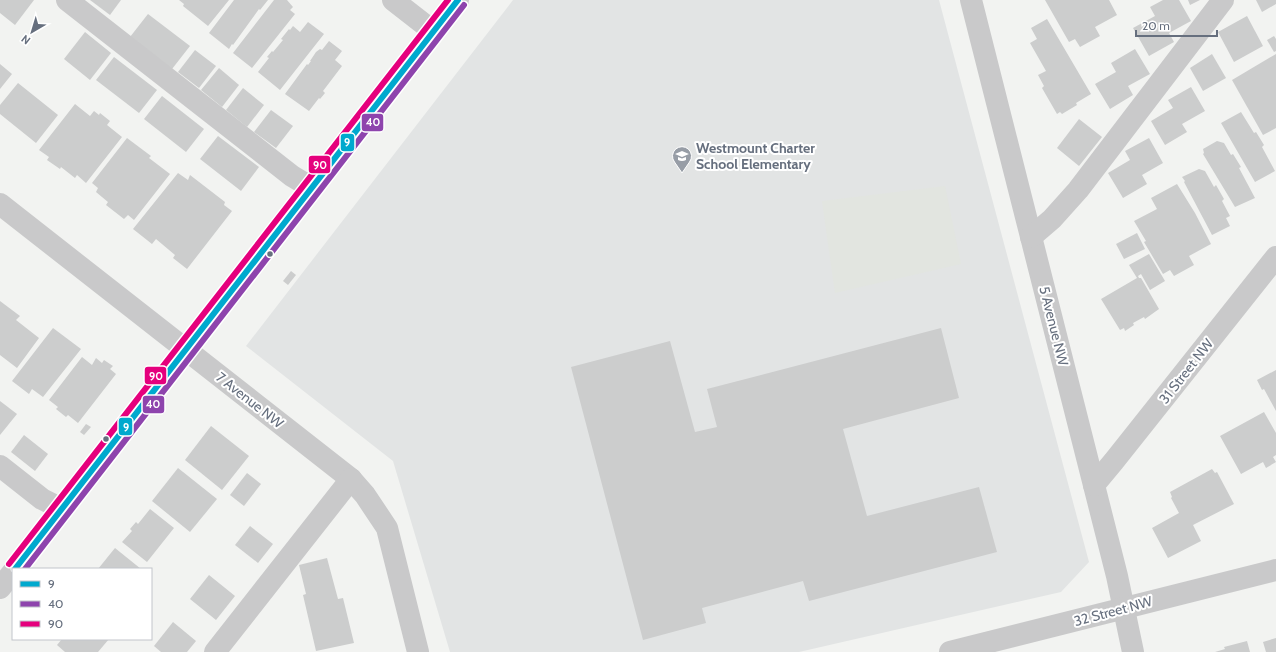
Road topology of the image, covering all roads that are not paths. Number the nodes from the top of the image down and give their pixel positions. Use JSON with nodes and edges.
{"nodes":[{"id":1,"x":67,"y":0,"type":"edge"},
{"id":2,"x":393,"y":0,"type":"edge"},
{"id":3,"x":458,"y":0,"type":"edge"},
{"id":4,"x":971,"y":0,"type":"edge"},
{"id":5,"x":1223,"y":0,"type":"edge"},
{"id":6,"x":434,"y":32,"type":"junction"},
{"id":7,"x":312,"y":188,"type":"junction"},
{"id":8,"x":0,"y":204,"type":"edge"},
{"id":9,"x":1031,"y":236,"type":"junction"},
{"id":10,"x":1276,"y":257,"type":"edge"},
{"id":11,"x":186,"y":350,"type":"junction"},
{"id":12,"x":0,"y":466,"type":"edge"},
{"id":13,"x":351,"y":479,"type":"junction"},
{"id":14,"x":1094,"y":485,"type":"junction"},
{"id":15,"x":62,"y":509,"type":"junction"},
{"id":16,"x":16,"y":568,"type":"edge"},
{"id":17,"x":1276,"y":570,"type":"edge"},
{"id":18,"x":12,"y":573,"type":"edge"},
{"id":19,"x":0,"y":588,"type":"edge"},
{"id":20,"x":1123,"y":608,"type":"junction"},
{"id":21,"x":215,"y":652,"type":"edge"},
{"id":22,"x":418,"y":652,"type":"edge"},
{"id":23,"x":950,"y":652,"type":"edge"},
{"id":24,"x":1133,"y":652,"type":"edge"}],
"edges":[{"from":1,"to":7,"type":"street"},
{"from":2,"to":6,"type":"street"},
{"from":3,"to":6,"type":"street"},
{"from":4,"to":9,"type":"street","name":"5 Avenue NW"},
{"from":5,"to":9,"type":"street"},
{"from":6,"to":7,"type":"street"},
{"from":7,"to":11,"type":"street"},
{"from":8,"to":11,"type":"street","name":"7 Avenue NW"},
{"from":9,"to":14,"type":"street","name":"5 Avenue NW"},
{"from":10,"to":14,"type":"street","name":"31 Street NW"},
{"from":11,"to":13,"type":"street","name":"7 Avenue NW"},
{"from":11,"to":15,"type":"street"},
{"from":12,"to":15,"type":"street"},
{"from":13,"to":21,"type":"street"},
{"from":13,"to":22,"type":"street","name":"7 Avenue NW"},
{"from":14,"to":20,"type":"street","name":"5 Avenue NW"},
{"from":15,"to":16,"type":"street"},
{"from":17,"to":20,"type":"street","name":"32 Street NW"},
{"from":18,"to":19,"type":"street"},
{"from":20,"to":23,"type":"street","name":"32 Street NW"},
{"from":20,"to":24,"type":"street","name":"5 Avenue NW"}]}
